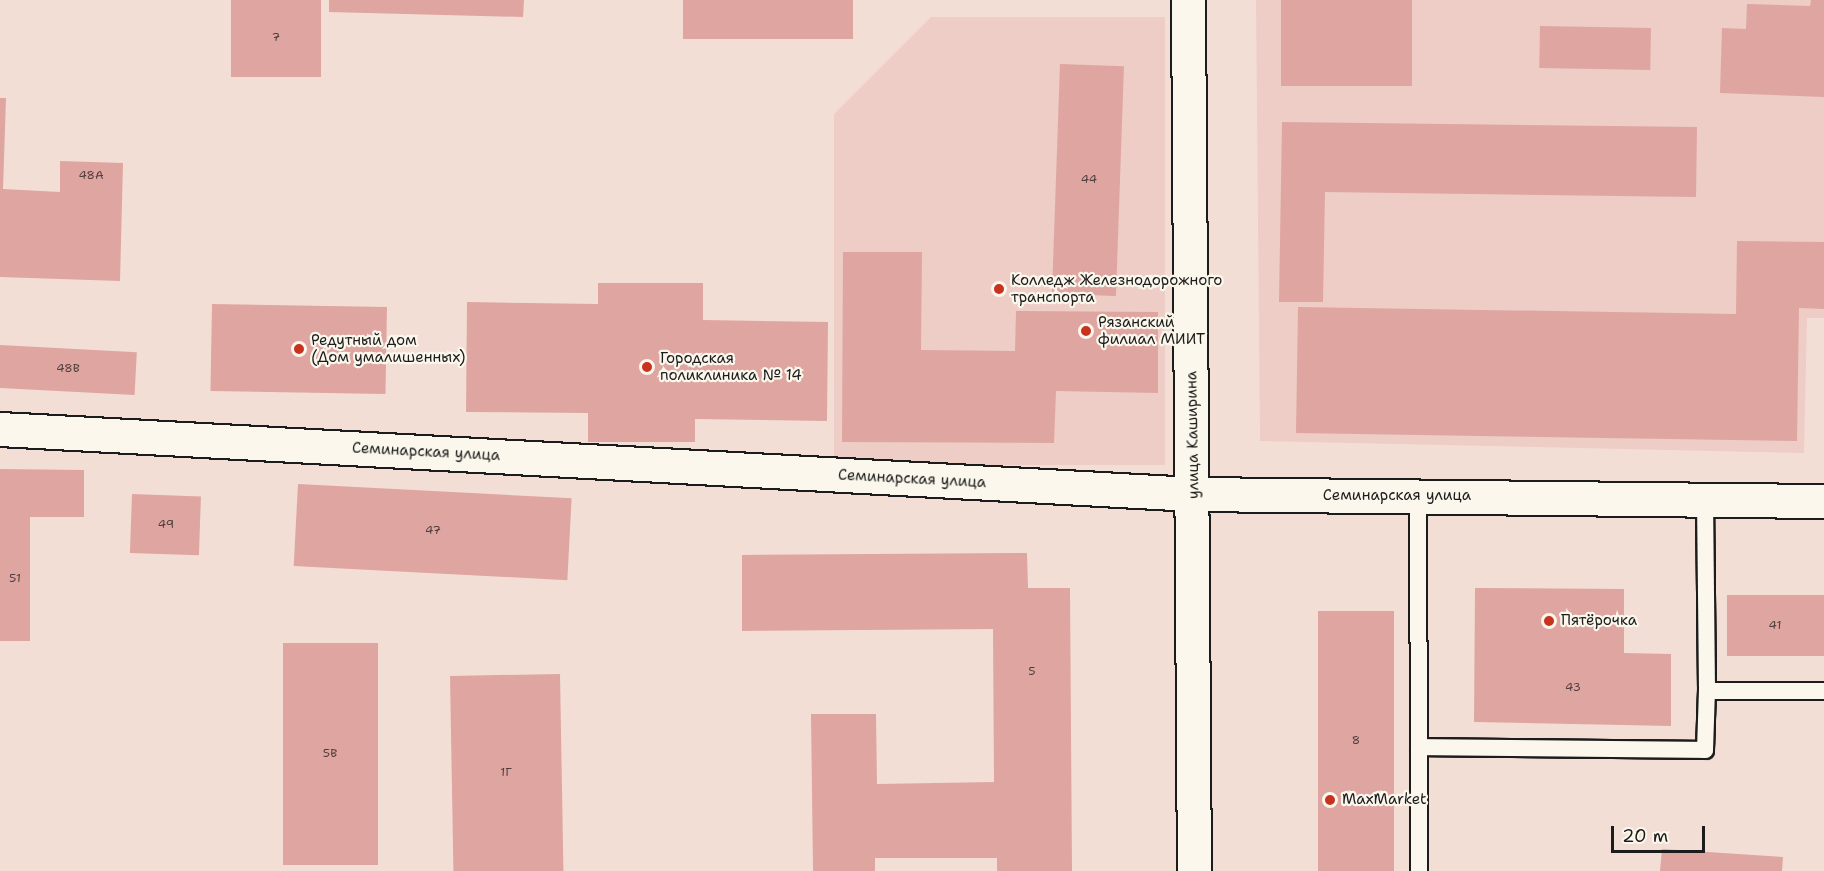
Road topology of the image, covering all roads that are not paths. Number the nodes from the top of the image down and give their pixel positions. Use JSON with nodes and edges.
{"nodes":[{"id":1,"x":1188,"y":0,"type":"edge"},
{"id":2,"x":0,"y":429,"type":"edge"},
{"id":3,"x":1194,"y":494,"type":"junction"},
{"id":4,"x":1418,"y":496,"type":"junction"},
{"id":5,"x":1705,"y":498,"type":"junction"},
{"id":6,"x":1824,"y":501,"type":"edge"},
{"id":7,"x":1707,"y":691,"type":"junction"},
{"id":8,"x":1824,"y":691,"type":"edge"},
{"id":9,"x":1419,"y":747,"type":"junction"},
{"id":10,"x":1194,"y":871,"type":"edge"},
{"id":11,"x":1419,"y":871,"type":"edge"}],
"edges":[{"from":1,"to":3,"type":"main road","name":"улица Каширина"},
{"from":2,"to":3,"type":"main road","name":"Семинарская улица"},
{"from":3,"to":4,"type":"main road","name":"Семинарская улица"},
{"from":3,"to":10,"type":"main road","name":"улица Каширина"},
{"from":4,"to":5,"type":"main road","name":"Семинарская улица"},
{"from":4,"to":9,"type":"lane"},
{"from":5,"to":6,"type":"main road","name":"Семинарская улица"},
{"from":5,"to":7,"type":"lane"},
{"from":7,"to":8,"type":"lane"},
{"from":7,"to":9,"type":"lane"},
{"from":9,"to":11,"type":"lane"}]}
